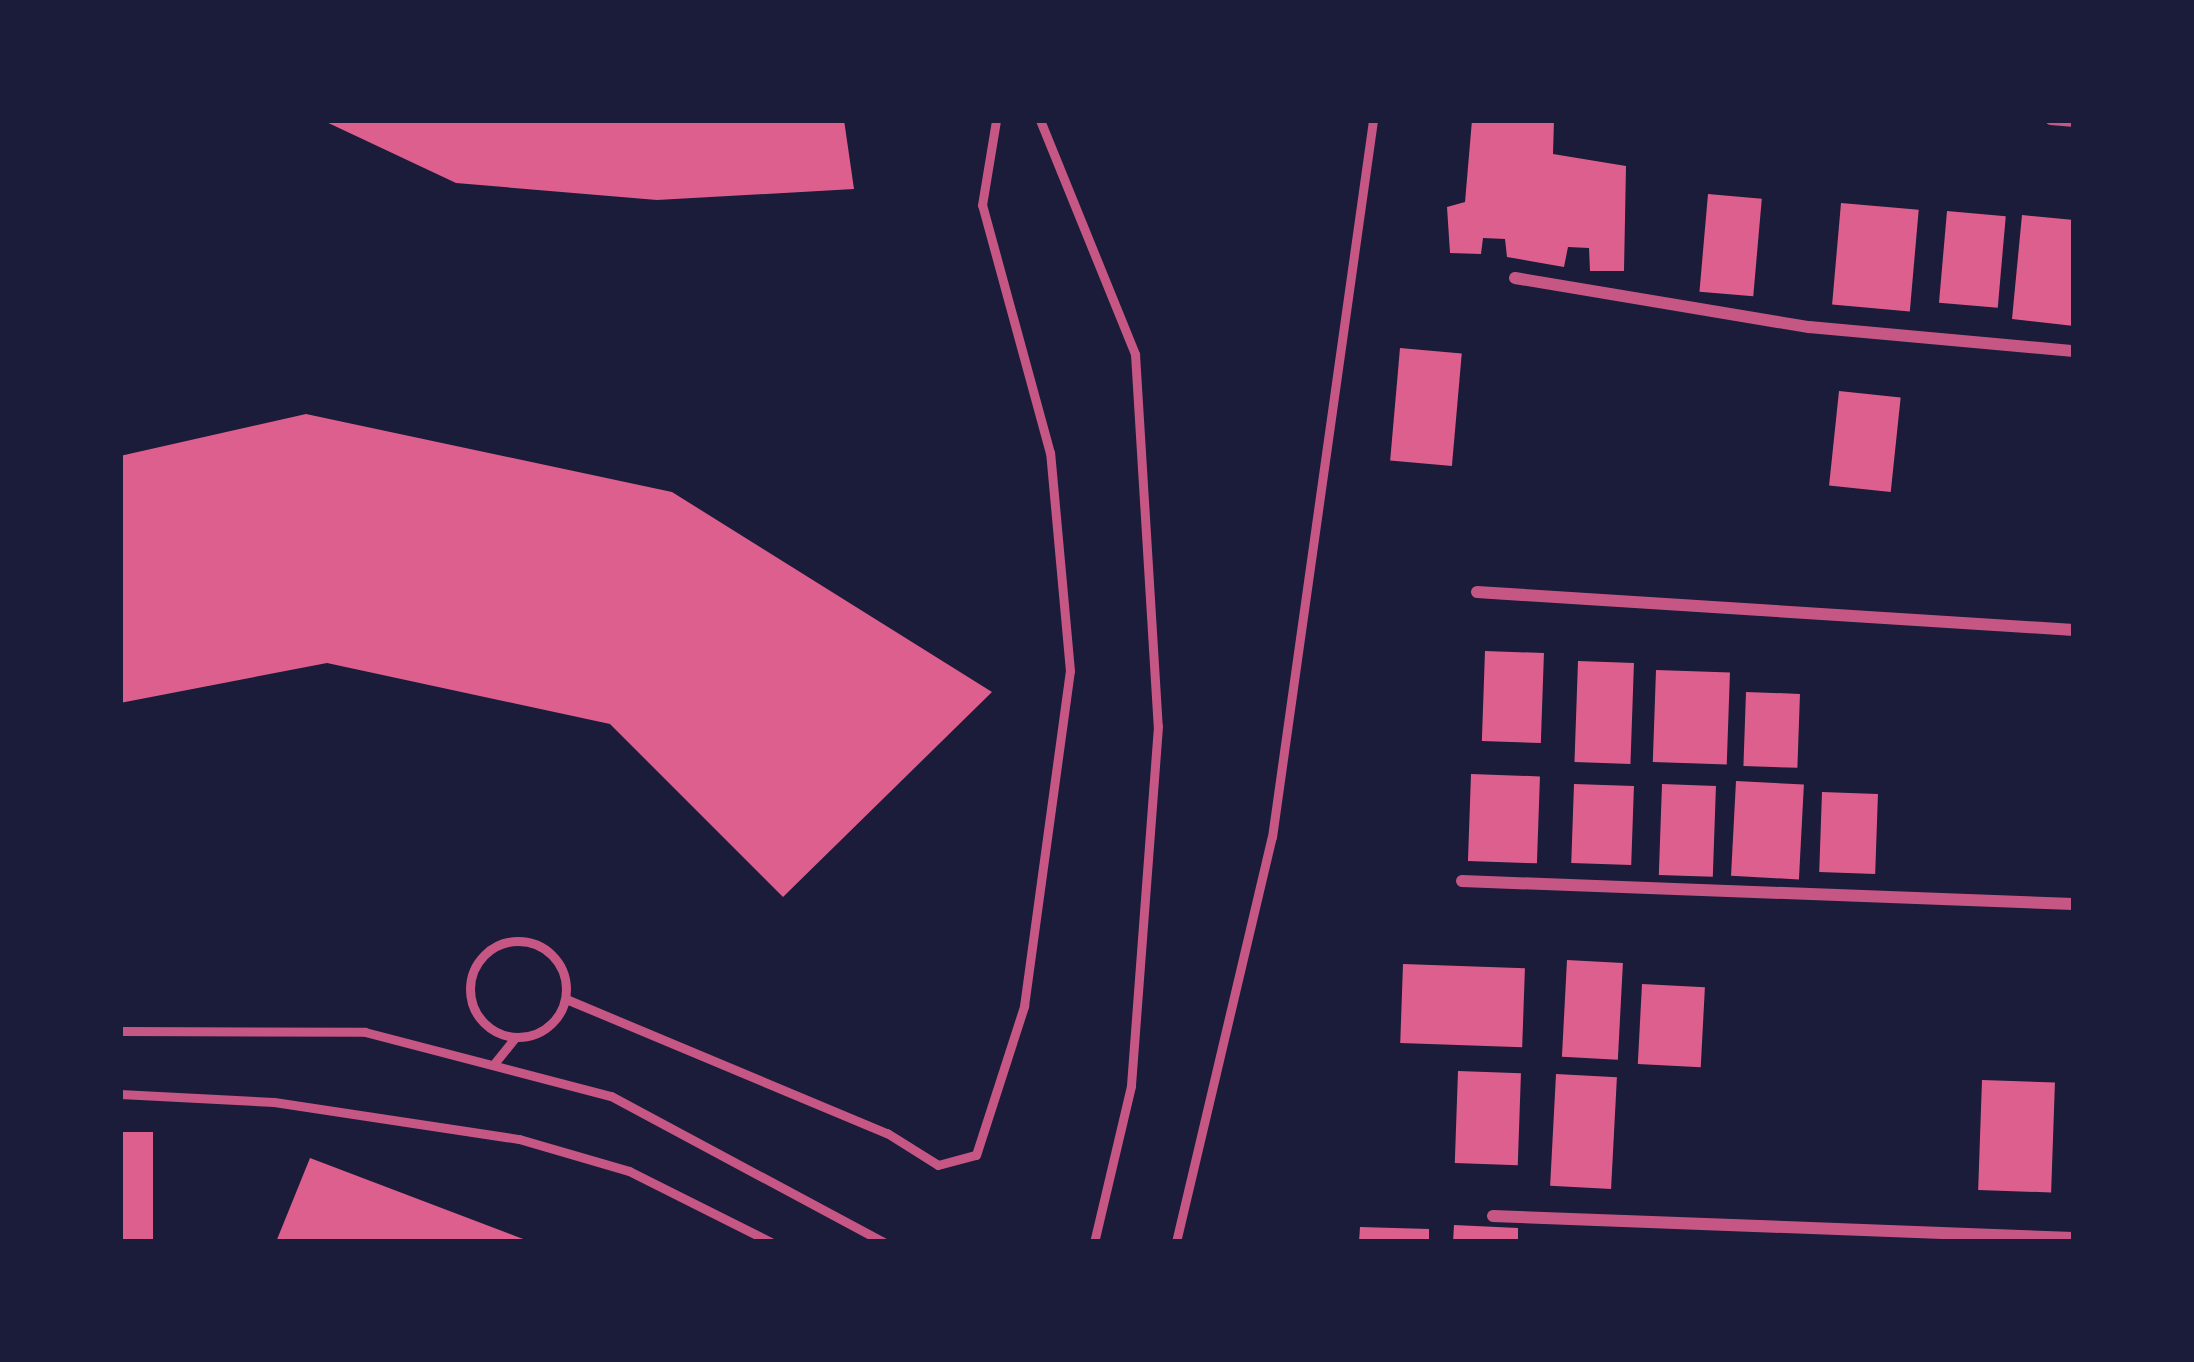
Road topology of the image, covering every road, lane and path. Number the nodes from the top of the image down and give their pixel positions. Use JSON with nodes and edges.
{"nodes":[{"id":1,"x":996,"y":120,"type":"edge"},
{"id":2,"x":1040,"y":120,"type":"edge"},
{"id":3,"x":1372,"y":120,"type":"edge"},
{"id":4,"x":2050,"y":120,"type":"edge"},
{"id":5,"x":2074,"y":122,"type":"edge"},
{"id":6,"x":1515,"y":278,"type":"dead end"},
{"id":7,"x":2074,"y":351,"type":"edge"},
{"id":8,"x":1478,"y":592,"type":"dead end"},
{"id":9,"x":2074,"y":630,"type":"edge"},
{"id":10,"x":1462,"y":880,"type":"dead end"},
{"id":11,"x":2074,"y":904,"type":"edge"},
{"id":12,"x":566,"y":998,"type":"junction"},
{"id":13,"x":120,"y":1031,"type":"edge"},
{"id":14,"x":516,"y":1037,"type":"junction"},
{"id":15,"x":493,"y":1065,"type":"junction"},
{"id":16,"x":120,"y":1094,"type":"edge"},
{"id":17,"x":1493,"y":1216,"type":"dead end"},
{"id":18,"x":2074,"y":1238,"type":"edge"},
{"id":19,"x":771,"y":1242,"type":"edge"},
{"id":20,"x":883,"y":1242,"type":"edge"},
{"id":21,"x":1094,"y":1242,"type":"edge"},
{"id":22,"x":1176,"y":1242,"type":"edge"}],
"edges":[{"from":1,"to":12,"type":"lane"},
{"from":2,"to":21,"type":"lane"},
{"from":3,"to":22,"type":"lane"},
{"from":4,"to":5,"type":"lane"},
{"from":6,"to":7,"type":"street"},
{"from":8,"to":9,"type":"street"},
{"from":10,"to":11,"type":"street"},
{"from":12,"to":14,"type":"lane"},
{"from":12,"to":14,"type":"lane"},
{"from":13,"to":15,"type":"lane"},
{"from":14,"to":15,"type":"lane"},
{"from":15,"to":20,"type":"lane"},
{"from":16,"to":19,"type":"lane"},
{"from":17,"to":18,"type":"street"}]}
